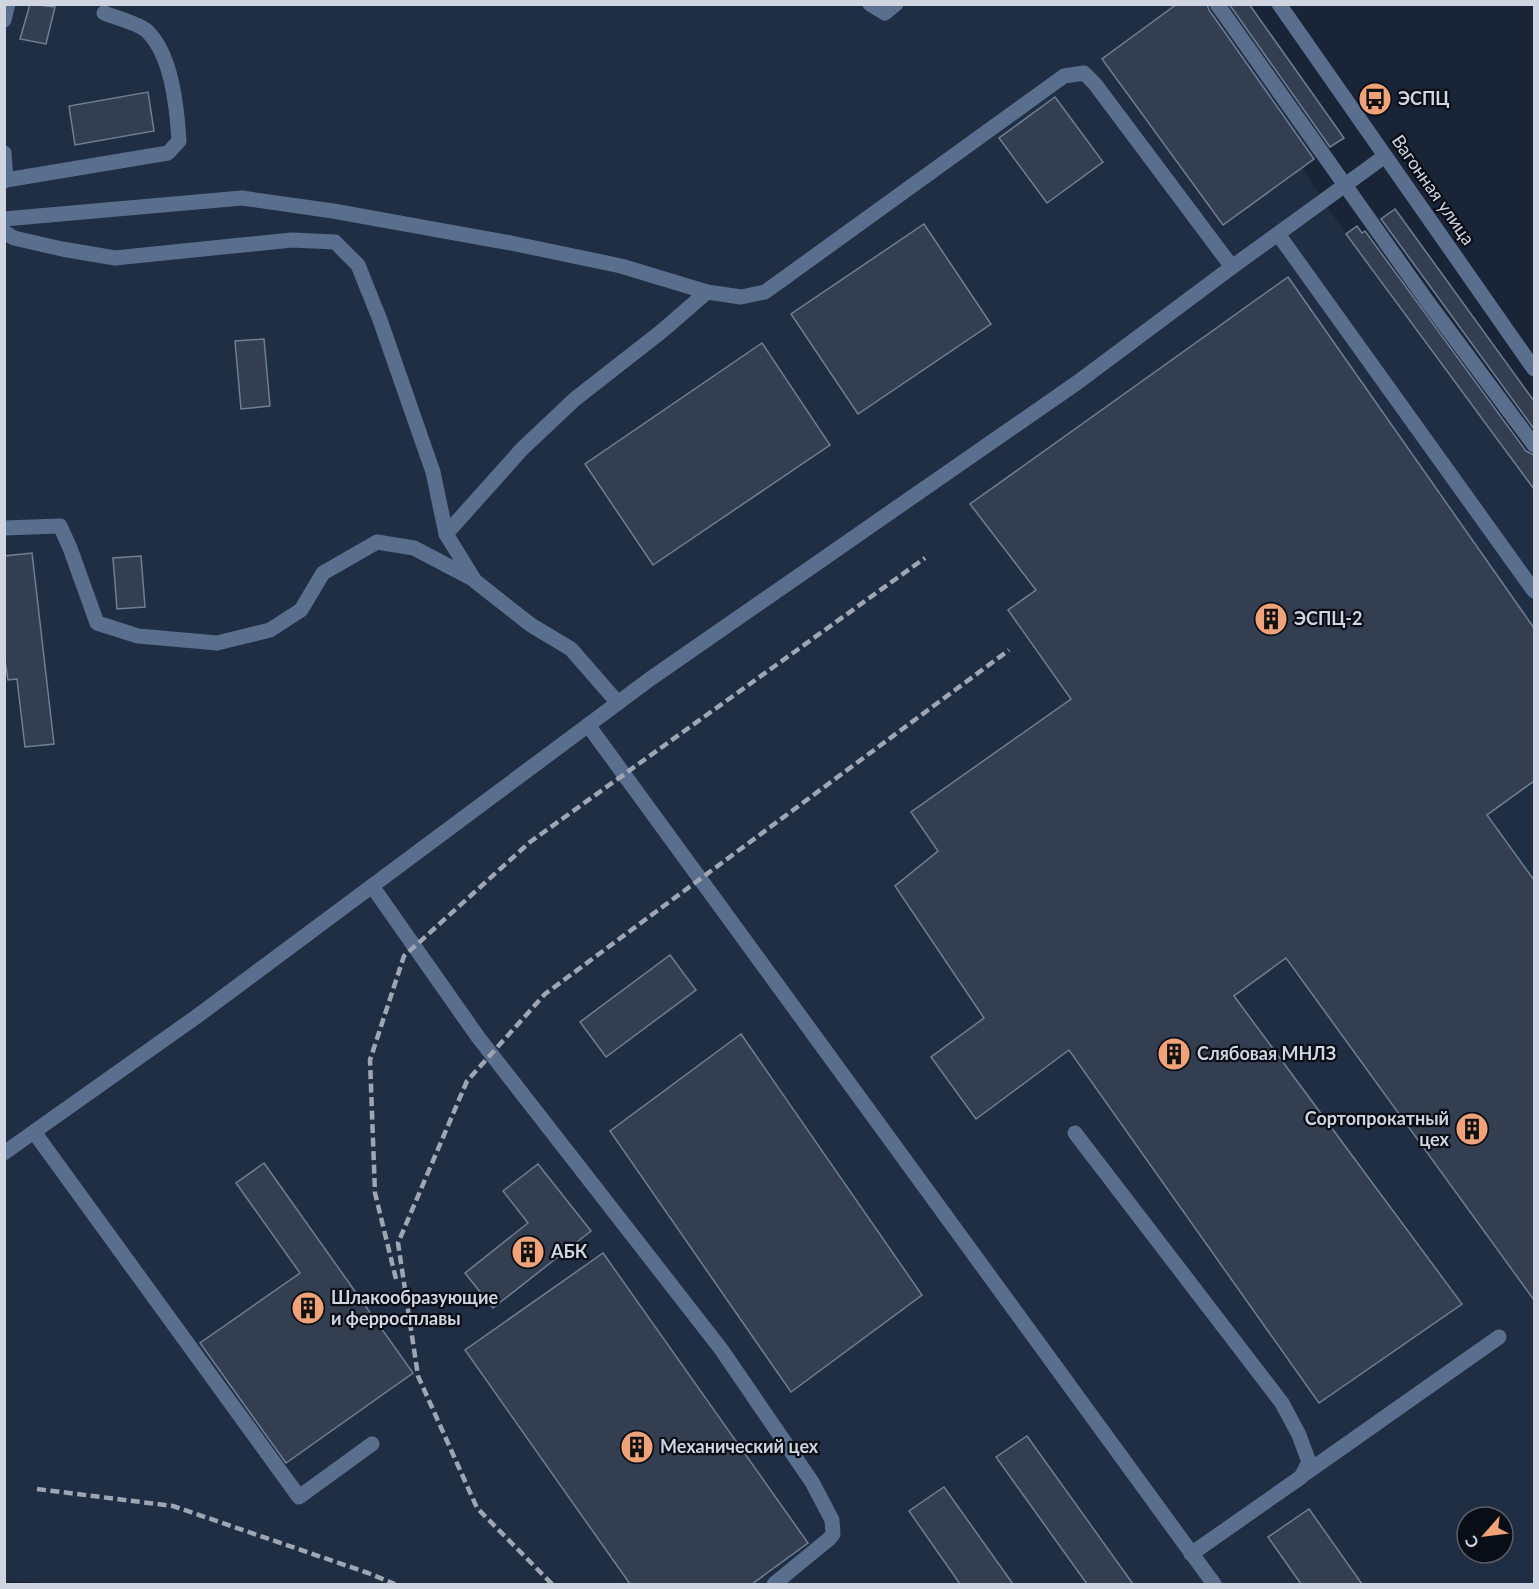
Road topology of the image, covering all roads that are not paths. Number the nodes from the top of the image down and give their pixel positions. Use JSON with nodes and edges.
{"nodes":[{"id":1,"x":8,"y":4,"type":"edge"},
{"id":2,"x":870,"y":4,"type":"edge"},
{"id":3,"x":896,"y":4,"type":"edge"},
{"id":4,"x":1217,"y":4,"type":"edge"},
{"id":5,"x":1280,"y":4,"type":"edge"},
{"id":6,"x":104,"y":13,"type":"dead end"},
{"id":7,"x":4,"y":20,"type":"edge"},
{"id":8,"x":4,"y":153,"type":"edge"},
{"id":9,"x":1385,"y":156,"type":"junction"},
{"id":10,"x":5,"y":180,"type":"edge"},
{"id":11,"x":1346,"y":186,"type":"junction"},
{"id":12,"x":4,"y":219,"type":"edge"},
{"id":13,"x":4,"y":232,"type":"edge"},
{"id":14,"x":1278,"y":234,"type":"junction"},
{"id":15,"x":1232,"y":267,"type":"junction"},
{"id":16,"x":706,"y":292,"type":"junction"},
{"id":17,"x":1534,"y":369,"type":"edge"},
{"id":18,"x":1534,"y":445,"type":"edge"},
{"id":19,"x":4,"y":528,"type":"edge"},
{"id":20,"x":446,"y":534,"type":"junction"},
{"id":21,"x":475,"y":581,"type":"junction"},
{"id":22,"x":1534,"y":591,"type":"edge"},
{"id":23,"x":618,"y":703,"type":"junction"},
{"id":24,"x":588,"y":725,"type":"junction"},
{"id":25,"x":372,"y":886,"type":"junction"},
{"id":26,"x":34,"y":1132,"type":"junction"},
{"id":27,"x":1075,"y":1133,"type":"dead end"},
{"id":28,"x":4,"y":1148,"type":"edge"},
{"id":29,"x":5,"y":1152,"type":"edge"},
{"id":30,"x":1499,"y":1337,"type":"dead end"},
{"id":31,"x":372,"y":1444,"type":"dead end"},
{"id":32,"x":1300,"y":1477,"type":"junction"},
{"id":33,"x":1191,"y":1554,"type":"junction"},
{"id":34,"x":774,"y":1584,"type":"edge"},
{"id":35,"x":1214,"y":1584,"type":"edge"}],
"edges":[{"from":1,"to":7,"type":"street"},
{"from":2,"to":3,"type":"street"},
{"from":4,"to":11,"type":"street"},
{"from":5,"to":9,"type":"street","name":"Вагонная улица"},
{"from":6,"to":10,"type":"street"},
{"from":8,"to":10,"type":"street"},
{"from":9,"to":11,"type":"street"},
{"from":9,"to":17,"type":"street","name":"Вагонная улица"},
{"from":11,"to":14,"type":"street"},
{"from":11,"to":18,"type":"street"},
{"from":12,"to":16,"type":"street"},
{"from":13,"to":20,"type":"street"},
{"from":14,"to":15,"type":"street"},
{"from":14,"to":22,"type":"street"},
{"from":15,"to":16,"type":"street"},
{"from":15,"to":23,"type":"street"},
{"from":16,"to":20,"type":"street"},
{"from":19,"to":21,"type":"street"},
{"from":20,"to":21,"type":"street"},
{"from":21,"to":23,"type":"street"},
{"from":23,"to":24,"type":"street"},
{"from":24,"to":25,"type":"street"},
{"from":24,"to":33,"type":"street"},
{"from":25,"to":26,"type":"street"},
{"from":25,"to":34,"type":"street"},
{"from":26,"to":29,"type":"street"},
{"from":26,"to":31,"type":"street"},
{"from":27,"to":32,"type":"street"},
{"from":28,"to":29,"type":"street"},
{"from":30,"to":32,"type":"street"},
{"from":32,"to":33,"type":"street"},
{"from":33,"to":35,"type":"street"}]}
